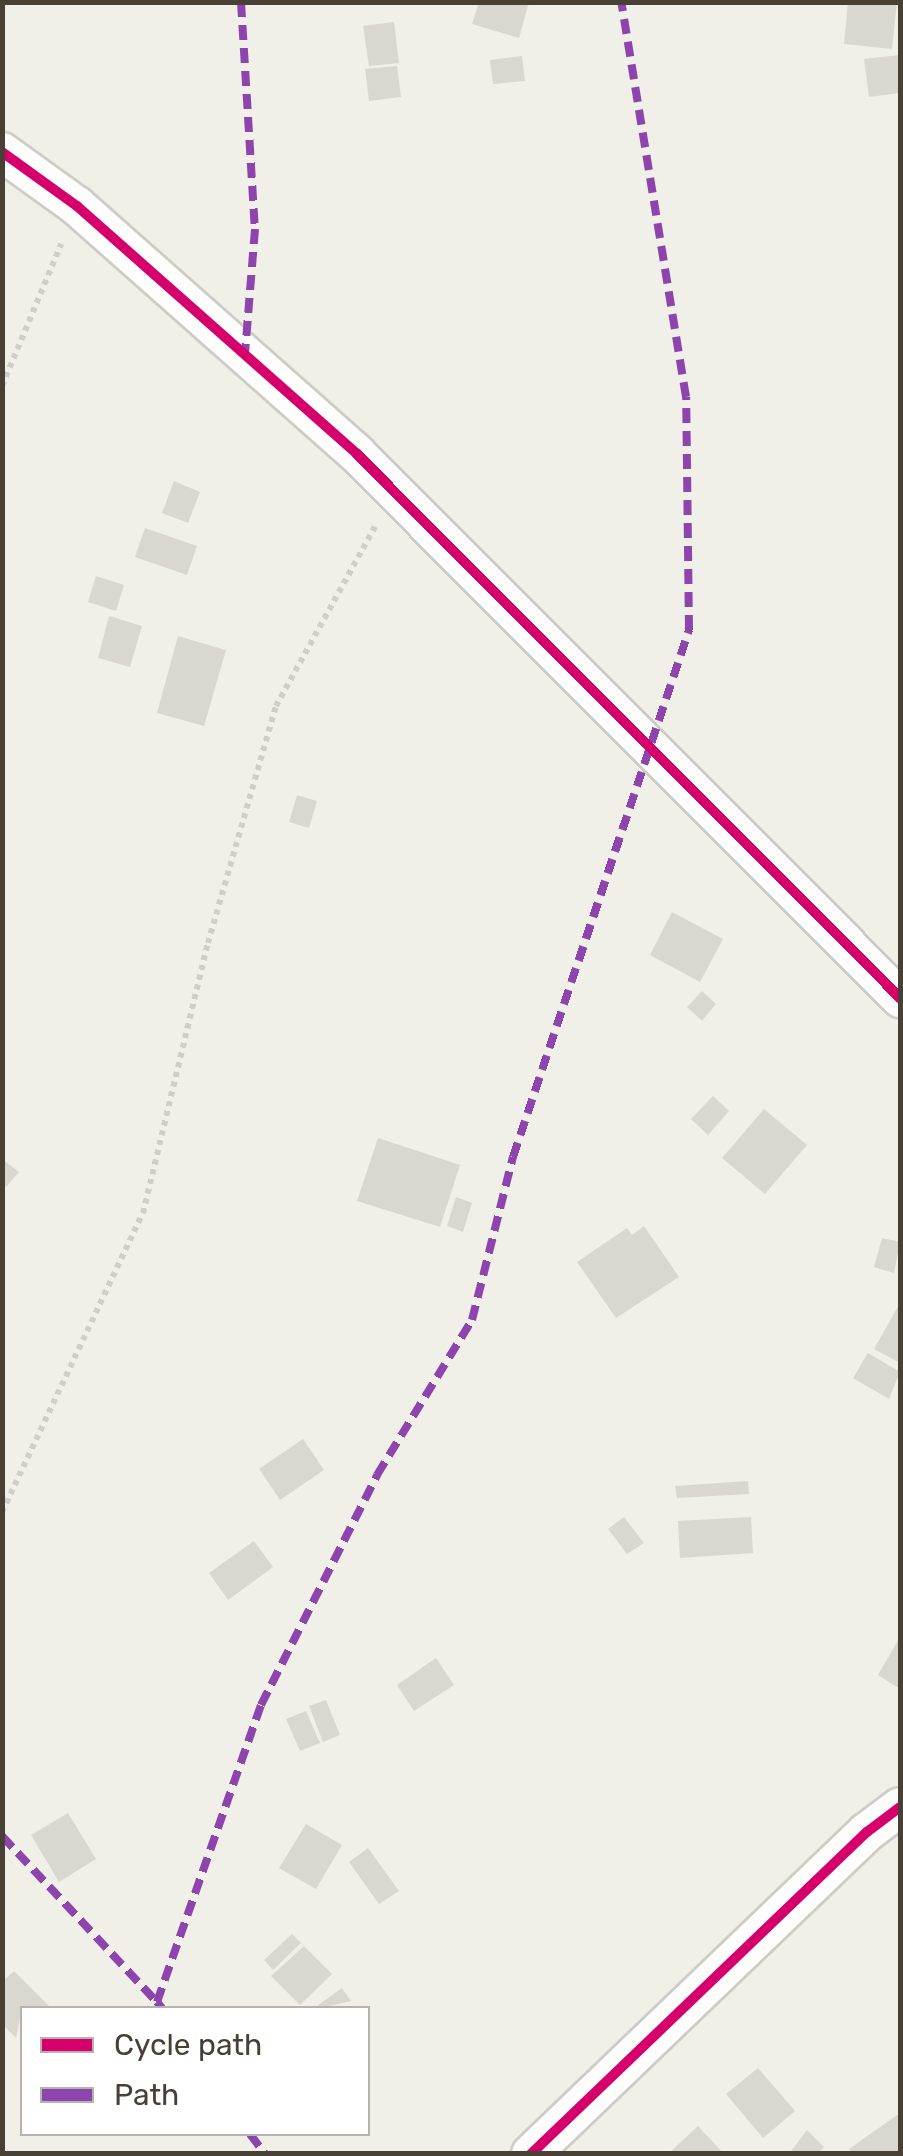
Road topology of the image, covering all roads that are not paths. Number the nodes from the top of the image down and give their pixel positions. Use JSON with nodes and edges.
{"nodes":[{"id":1,"x":2,"y":152,"type":"edge"},
{"id":2,"x":900,"y":998,"type":"edge"},
{"id":3,"x":900,"y":1807,"type":"edge"},
{"id":4,"x":531,"y":2154,"type":"edge"}],
"edges":[{"from":1,"to":2,"type":"street"},
{"from":3,"to":4,"type":"street"}]}
